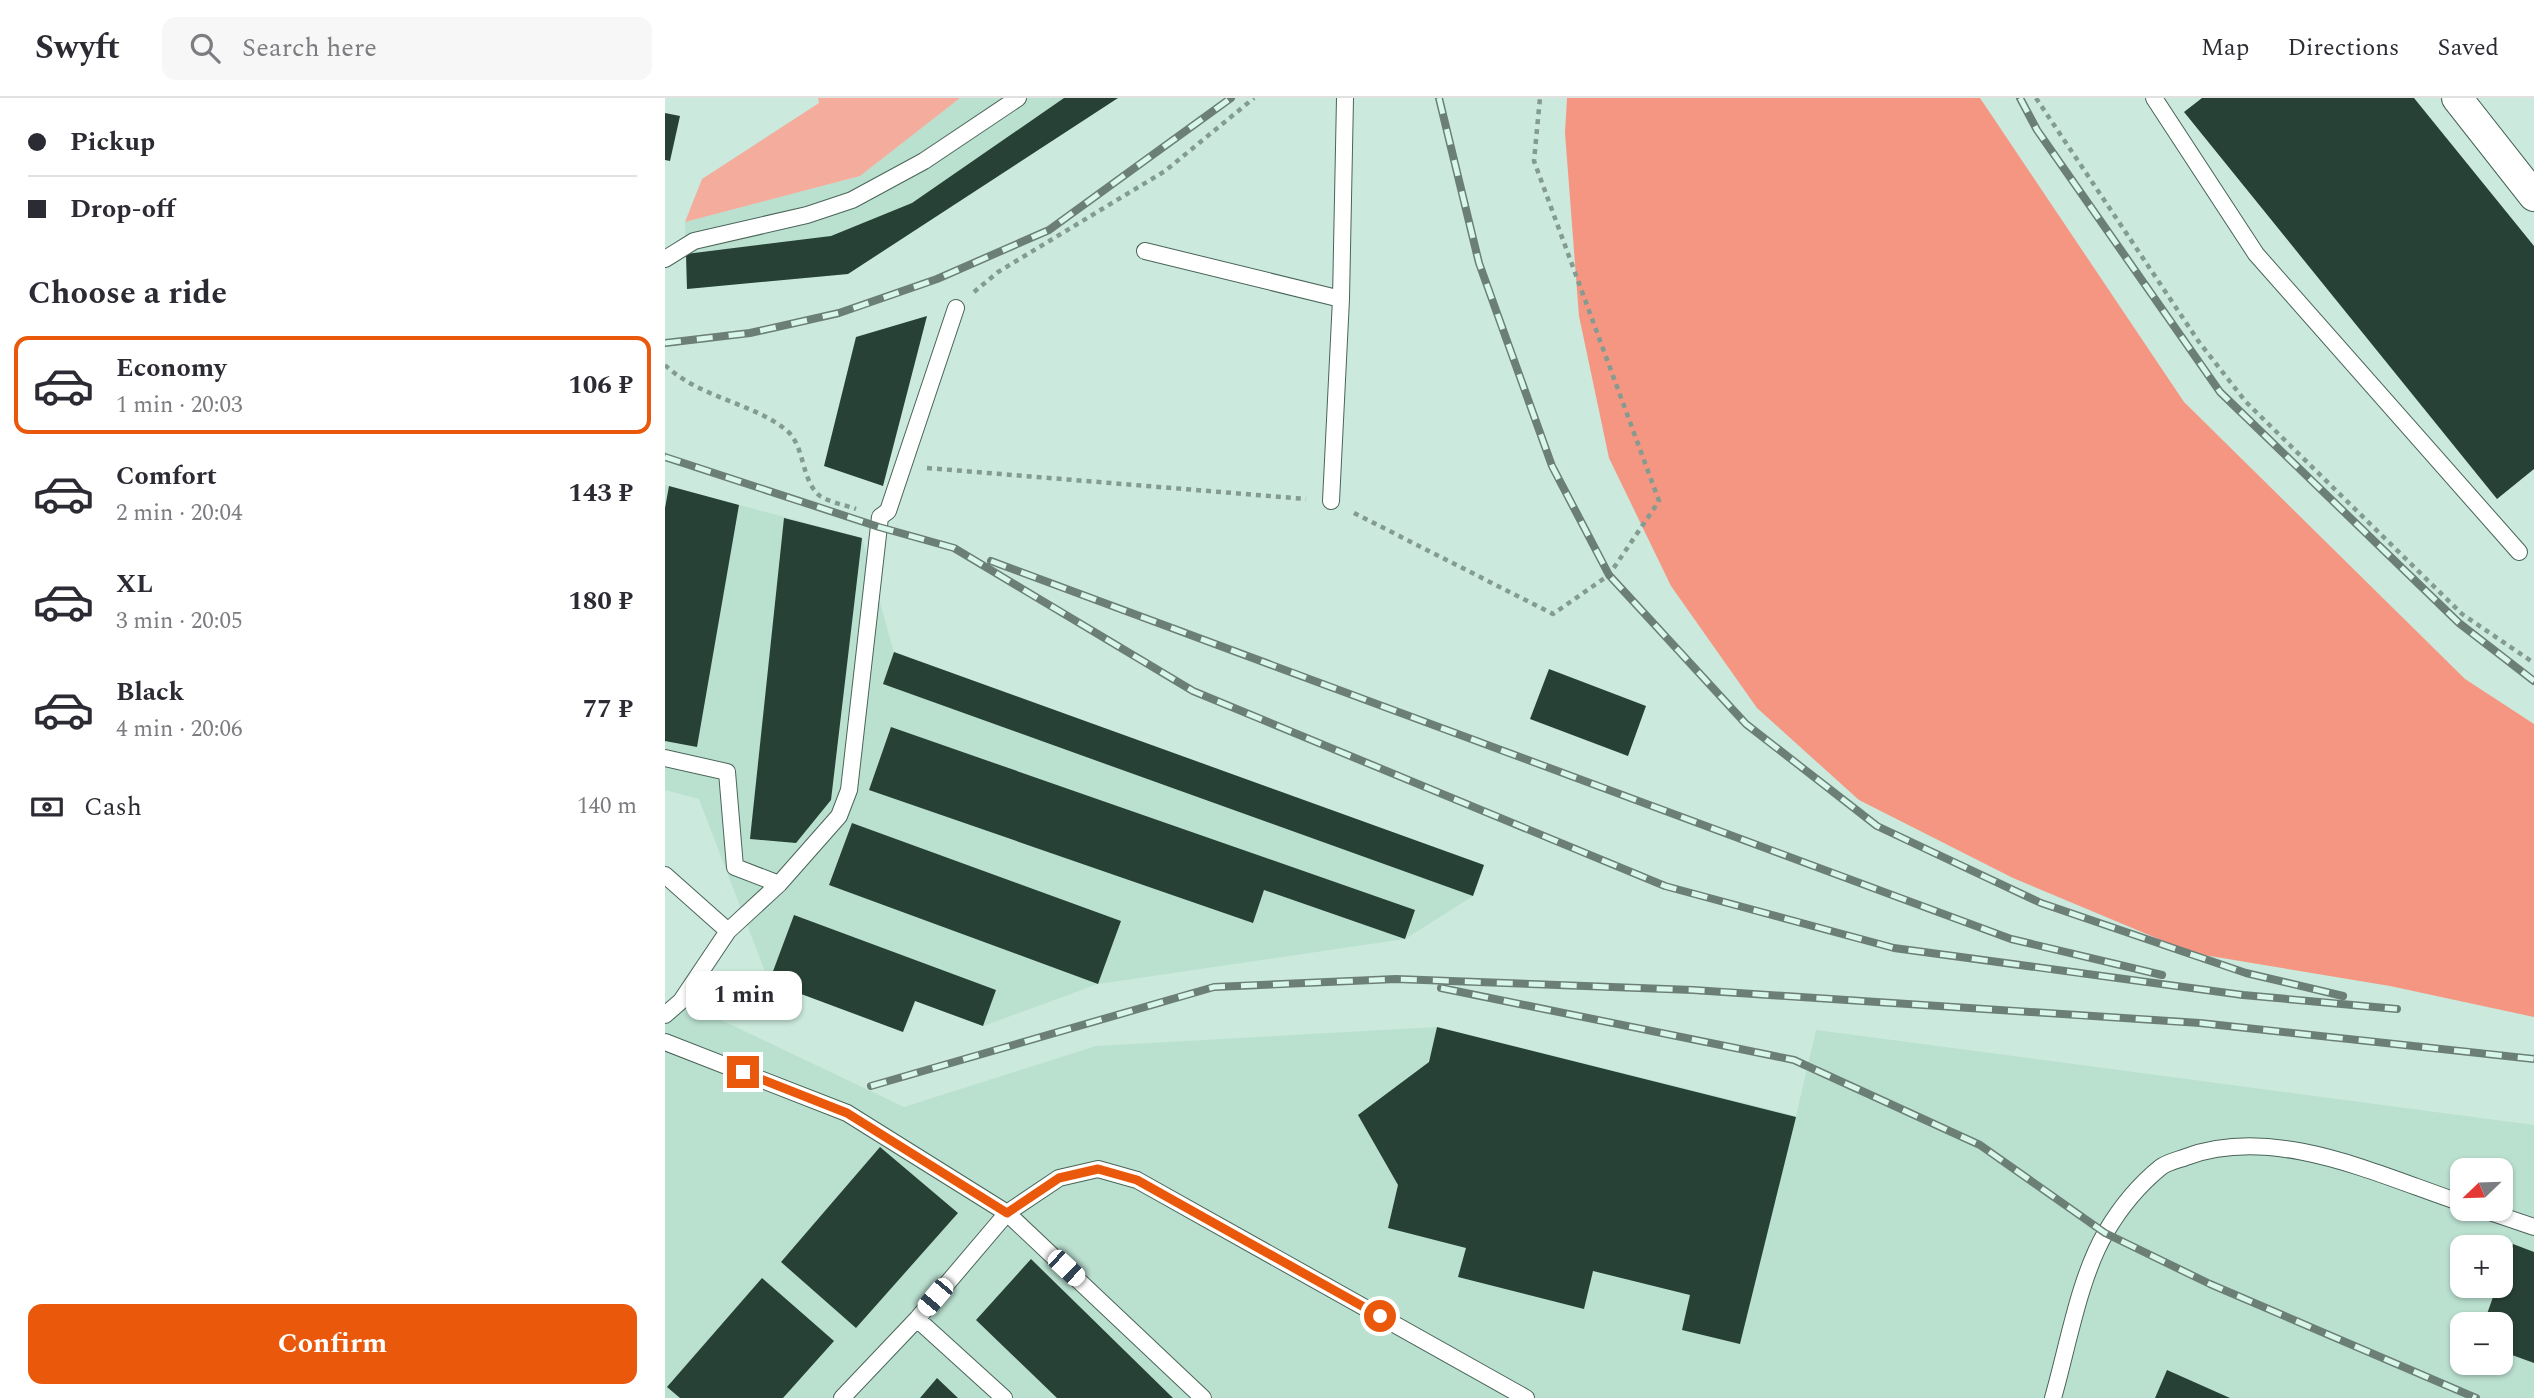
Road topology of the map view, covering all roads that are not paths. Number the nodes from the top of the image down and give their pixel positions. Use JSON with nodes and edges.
{"nodes":[{"id":1,"x":1018,"y":98,"type":"edge"},
{"id":2,"x":1345,"y":98,"type":"edge"},
{"id":3,"x":2154,"y":98,"type":"edge"},
{"id":4,"x":2457,"y":98,"type":"edge"},
{"id":5,"x":2534,"y":196,"type":"edge"},
{"id":6,"x":1145,"y":251,"type":"dead end"},
{"id":7,"x":665,"y":259,"type":"edge"},
{"id":8,"x":1341,"y":299,"type":"junction"},
{"id":9,"x":956,"y":308,"type":"road end"},
{"id":10,"x":1331,"y":501,"type":"road end"},
{"id":11,"x":2519,"y":552,"type":"dead end"},
{"id":12,"x":665,"y":758,"type":"edge"},
{"id":13,"x":665,"y":875,"type":"edge"},
{"id":14,"x":779,"y":884,"type":"junction"},
{"id":15,"x":728,"y":931,"type":"junction"},
{"id":16,"x":665,"y":1015,"type":"edge"},
{"id":17,"x":665,"y":1042,"type":"edge"},
{"id":18,"x":2450,"y":1199,"type":"edge"},
{"id":19,"x":1007,"y":1213,"type":"junction"},
{"id":20,"x":2513,"y":1220,"type":"edge"},
{"id":21,"x":2534,"y":1227,"type":"edge"},
{"id":22,"x":918,"y":1319,"type":"junction"},
{"id":23,"x":842,"y":1398,"type":"edge"},
{"id":24,"x":1004,"y":1398,"type":"edge"},
{"id":25,"x":1203,"y":1398,"type":"edge"},
{"id":26,"x":1526,"y":1398,"type":"edge"},
{"id":27,"x":2053,"y":1398,"type":"edge"}],
"edges":[{"from":1,"to":7,"type":"lane"},
{"from":2,"to":8,"type":"lane"},
{"from":3,"to":11,"type":"lane"},
{"from":4,"to":5,"type":"street"},
{"from":6,"to":8,"type":"lane"},
{"from":8,"to":10,"type":"lane"},
{"from":9,"to":14,"type":"lane"},
{"from":12,"to":14,"type":"lane"},
{"from":13,"to":15,"type":"lane"},
{"from":14,"to":15,"type":"lane"},
{"from":15,"to":16,"type":"lane"},
{"from":17,"to":19,"type":"lane"},
{"from":18,"to":27,"type":"lane"},
{"from":19,"to":22,"type":"lane"},
{"from":19,"to":25,"type":"lane"},
{"from":19,"to":26,"type":"lane"},
{"from":20,"to":21,"type":"lane"},
{"from":22,"to":23,"type":"lane"},
{"from":22,"to":24,"type":"lane"}]}
